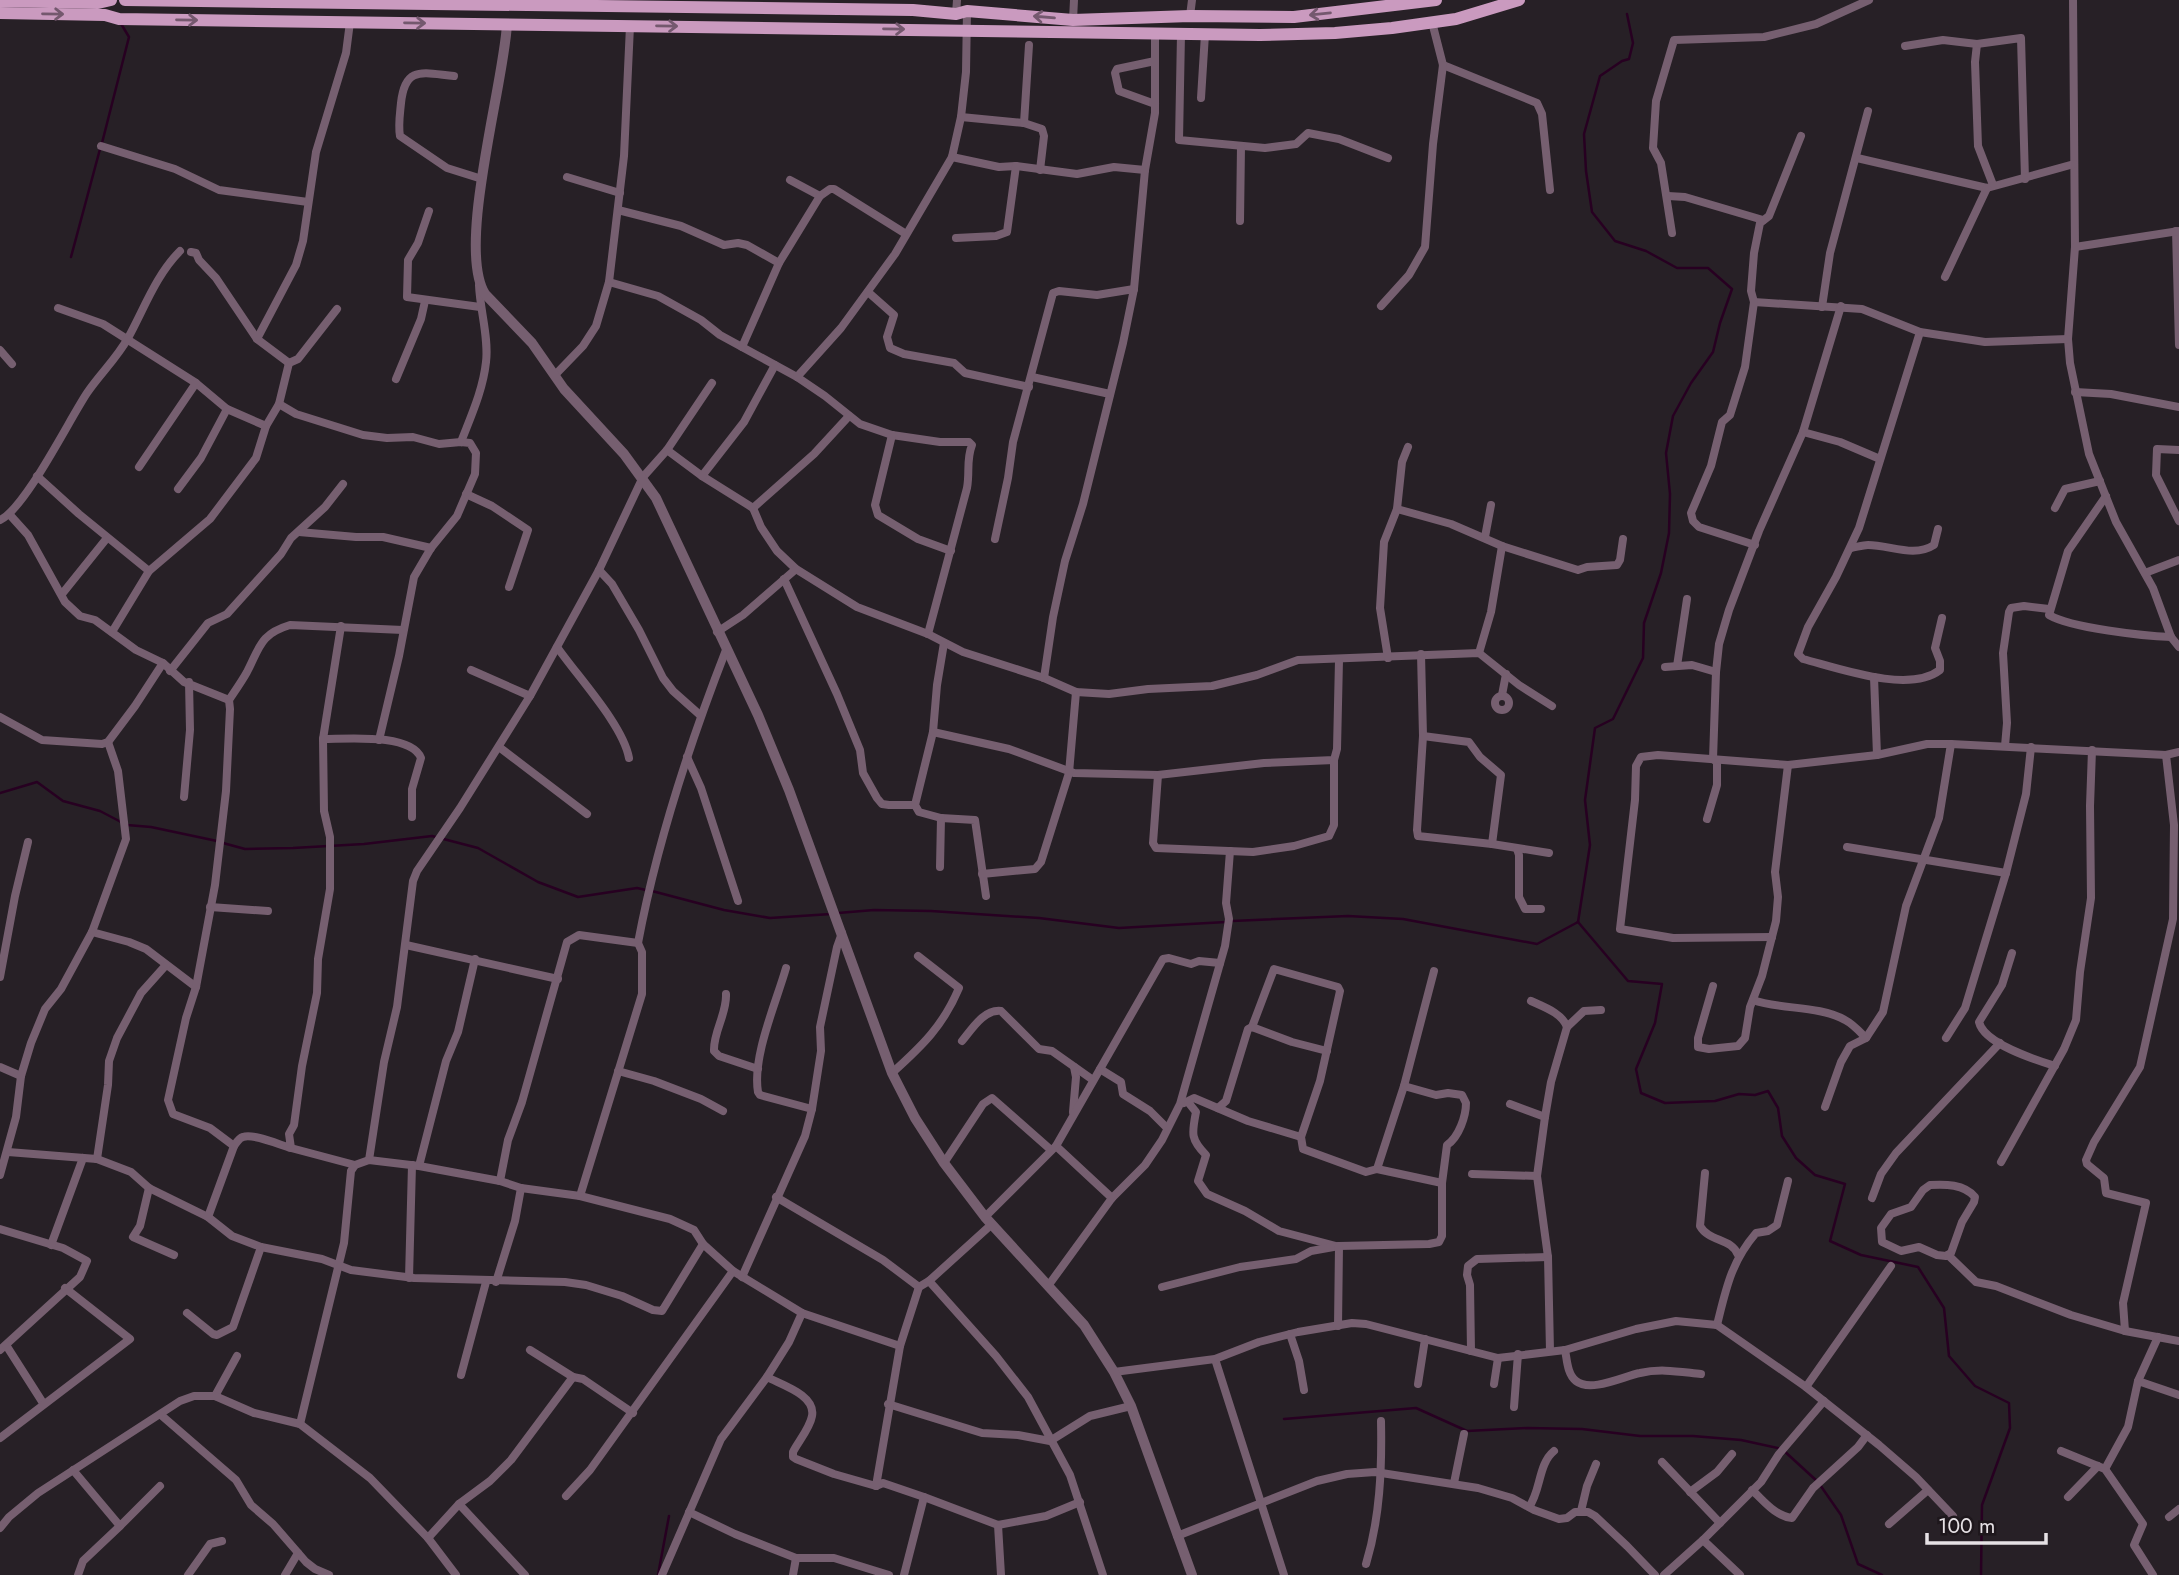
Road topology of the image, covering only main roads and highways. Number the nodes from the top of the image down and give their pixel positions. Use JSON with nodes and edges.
{"nodes":[{"id":1,"x":111,"y":0,"type":"edge"},
{"id":2,"x":125,"y":0,"type":"edge"},
{"id":3,"x":1436,"y":0,"type":"edge"},
{"id":4,"x":1519,"y":0,"type":"edge"},
{"id":5,"x":0,"y":1,"type":"edge"},
{"id":6,"x":421,"y":2,"type":"edge"},
{"id":7,"x":545,"y":3,"type":"edge"},
{"id":8,"x":0,"y":13,"type":"edge"}],
"edges":[{"from":1,"to":5,"type":"main road"},
{"from":2,"to":6,"type":"main road"},
{"from":3,"to":7,"type":"main road","one_way":true},
{"from":8,"to":4,"type":"main road","one_way":true},
{"from":6,"to":7,"type":"main road"}]}
